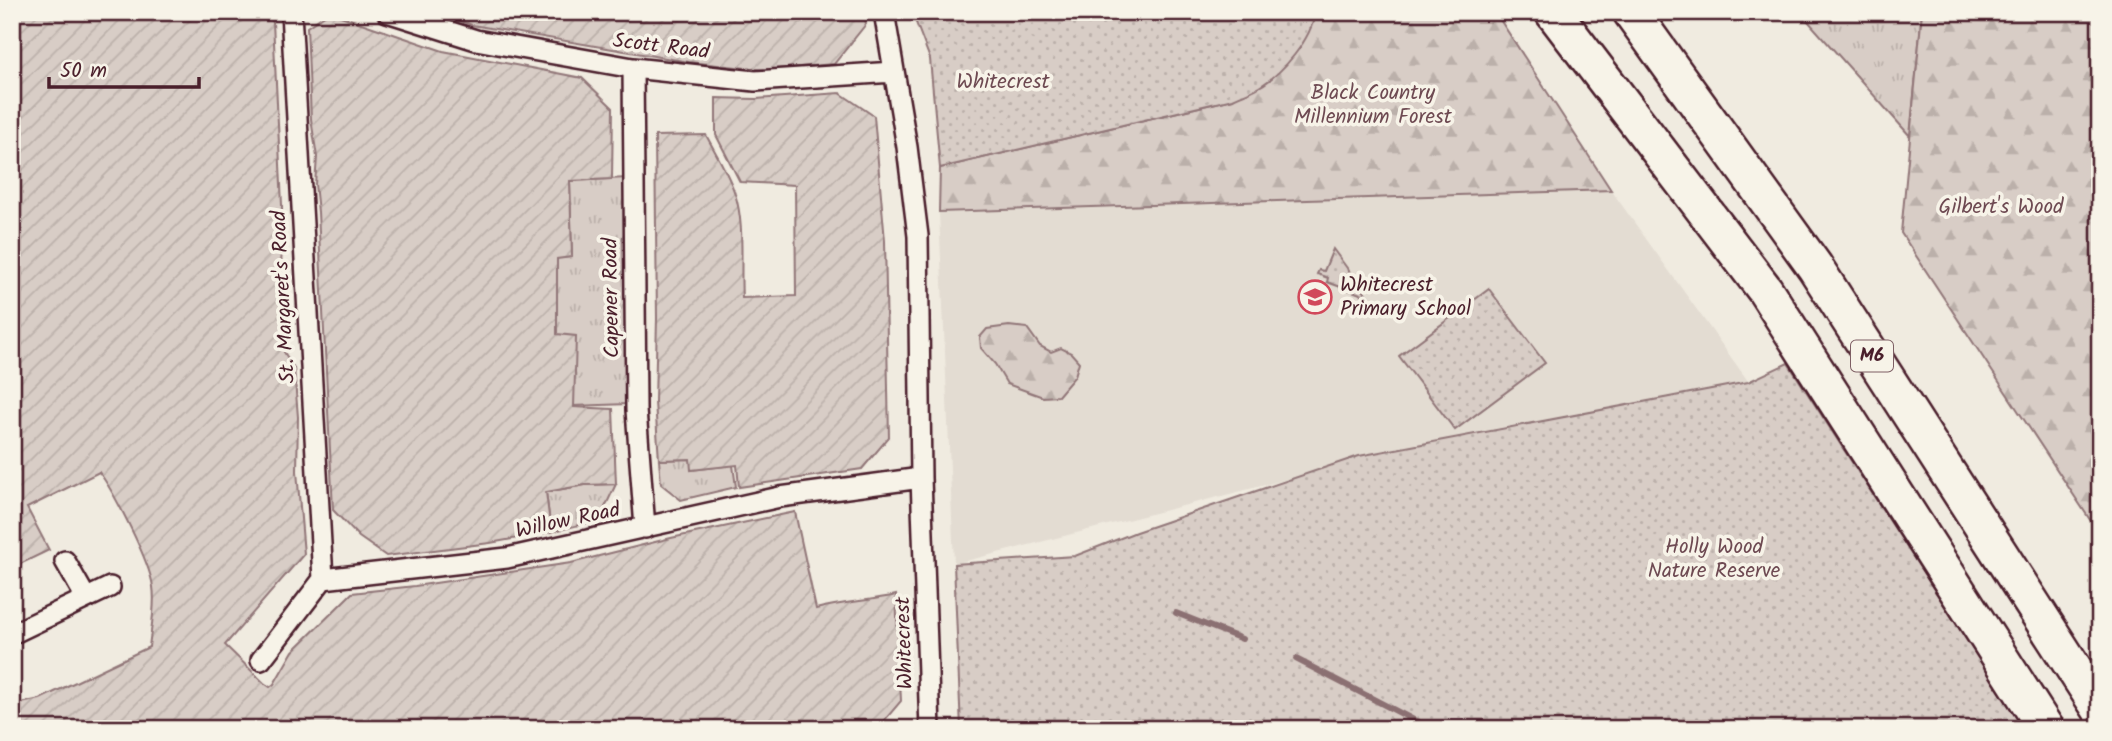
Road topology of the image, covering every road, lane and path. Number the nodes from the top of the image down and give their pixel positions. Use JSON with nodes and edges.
{"nodes":[{"id":1,"x":291,"y":12,"type":"edge"},
{"id":2,"x":387,"y":12,"type":"edge"},
{"id":3,"x":884,"y":12,"type":"edge"},
{"id":4,"x":1553,"y":12,"type":"edge"},
{"id":5,"x":1631,"y":12,"type":"edge"},
{"id":6,"x":633,"y":68,"type":"junction"},
{"id":7,"x":894,"y":72,"type":"junction"},
{"id":8,"x":921,"y":478,"type":"junction"},
{"id":9,"x":645,"y":528,"type":"junction"},
{"id":10,"x":65,"y":561,"type":"dead end"},
{"id":11,"x":323,"y":579,"type":"junction"},
{"id":12,"x":110,"y":587,"type":"dead end"},
{"id":13,"x":86,"y":598,"type":"junction"},
{"id":14,"x":12,"y":634,"type":"edge"},
{"id":15,"x":261,"y":660,"type":"dead end"},
{"id":16,"x":2100,"y":709,"type":"edge"},
{"id":17,"x":930,"y":729,"type":"edge"},
{"id":18,"x":2046,"y":729,"type":"edge"}],
"edges":[{"from":1,"to":11,"type":"street","name":"St. Margaret's Road"},
{"from":2,"to":6,"type":"street","name":"Scott Road"},
{"from":3,"to":7,"type":"street","name":"Whitecrest"},
{"from":4,"to":18,"type":"highway","number":"M6"},
{"from":5,"to":16,"type":"highway","number":"M6"},
{"from":6,"to":7,"type":"street","name":"Scott Road"},
{"from":6,"to":9,"type":"street","name":"Capener Road"},
{"from":7,"to":8,"type":"street","name":"Whitecrest"},
{"from":8,"to":9,"type":"street","name":"Willow Road"},
{"from":8,"to":17,"type":"street","name":"Whitecrest"},
{"from":9,"to":11,"type":"street","name":"Willow Road"},
{"from":10,"to":13,"type":"street"},
{"from":11,"to":15,"type":"street"},
{"from":12,"to":13,"type":"street"},
{"from":13,"to":14,"type":"street"}]}
